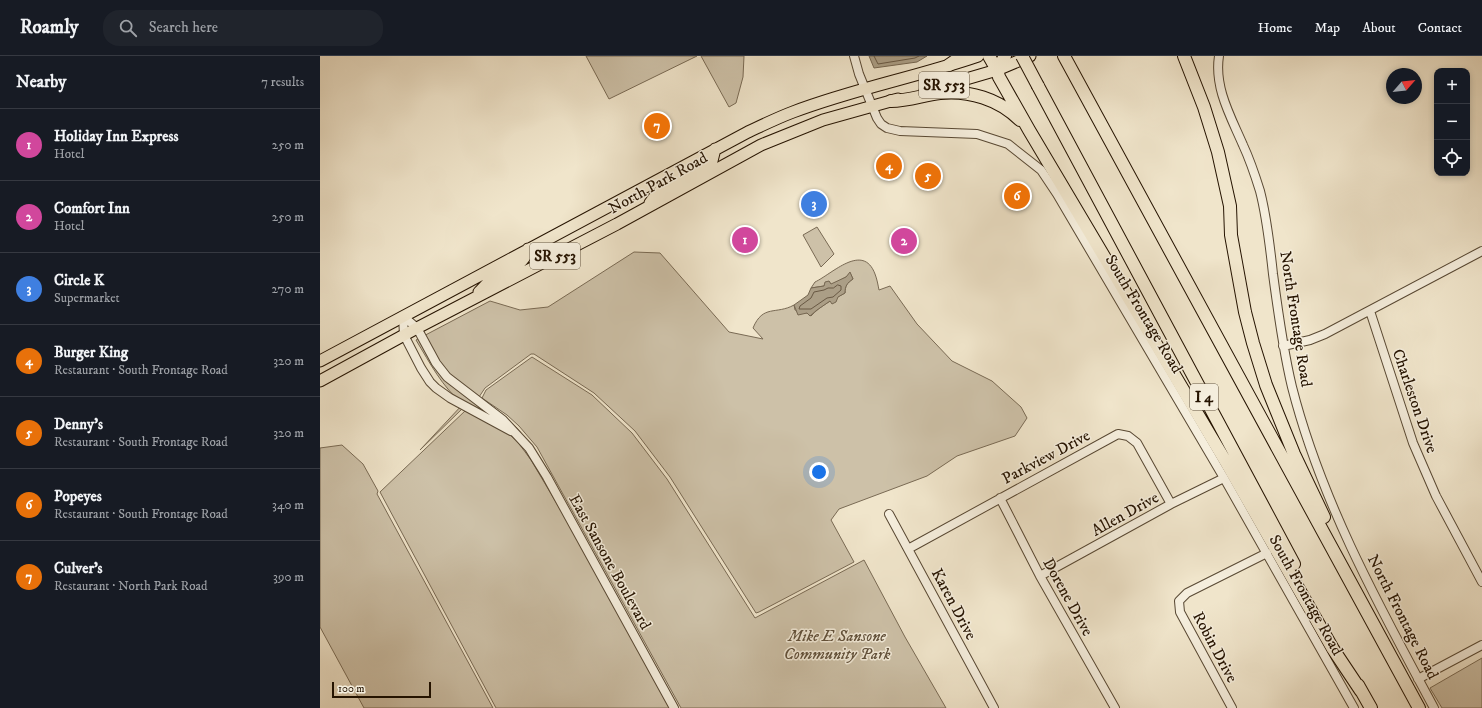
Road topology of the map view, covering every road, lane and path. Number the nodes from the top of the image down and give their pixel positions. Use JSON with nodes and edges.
{"nodes":[{"id":1,"x":854,"y":56,"type":"edge"},
{"id":2,"x":962,"y":56,"type":"edge"},
{"id":3,"x":978,"y":56,"type":"edge"},
{"id":4,"x":989,"y":56,"type":"edge"},
{"id":5,"x":1005,"y":56,"type":"edge"},
{"id":6,"x":1022,"y":56,"type":"edge"},
{"id":7,"x":1030,"y":56,"type":"edge"},
{"id":8,"x":1064,"y":56,"type":"edge"},
{"id":9,"x":1178,"y":56,"type":"edge"},
{"id":10,"x":1184,"y":56,"type":"edge"},
{"id":11,"x":1219,"y":56,"type":"edge"},
{"id":12,"x":950,"y":65,"type":"junction"},
{"id":13,"x":997,"y":70,"type":"junction"},
{"id":14,"x":865,"y":89,"type":"junction"},
{"id":15,"x":891,"y":101,"type":"junction"},
{"id":16,"x":872,"y":106,"type":"junction"},
{"id":17,"x":1029,"y":130,"type":"junction"},
{"id":18,"x":715,"y":149,"type":"junction"},
{"id":19,"x":647,"y":206,"type":"junction"},
{"id":20,"x":1231,"y":226,"type":"junction"},
{"id":21,"x":528,"y":249,"type":"junction"},
{"id":22,"x":1482,"y":251,"type":"edge"},
{"id":23,"x":470,"y":300,"type":"junction"},
{"id":24,"x":1370,"y":311,"type":"junction"},
{"id":25,"x":403,"y":316,"type":"junction"},
{"id":26,"x":417,"y":328,"type":"junction"},
{"id":27,"x":404,"y":335,"type":"junction"},
{"id":28,"x":1283,"y":346,"type":"junction"},
{"id":29,"x":320,"y":361,"type":"edge"},
{"id":30,"x":436,"y":363,"type":"junction"},
{"id":31,"x":422,"y":371,"type":"junction"},
{"id":32,"x":320,"y":381,"type":"edge"},
{"id":33,"x":458,"y":386,"type":"junction"},
{"id":34,"x":452,"y":399,"type":"junction"},
{"id":35,"x":515,"y":433,"type":"junction"},
{"id":36,"x":1224,"y":478,"type":"junction"},
{"id":37,"x":1000,"y":498,"type":"junction"},
{"id":38,"x":1171,"y":504,"type":"junction"},
{"id":39,"x":889,"y":514,"type":"dead end"},
{"id":40,"x":1332,"y":548,"type":"junction"},
{"id":41,"x":908,"y":549,"type":"junction"},
{"id":42,"x":1267,"y":553,"type":"junction"},
{"id":43,"x":1040,"y":576,"type":"junction"},
{"id":44,"x":1482,"y":582,"type":"edge"},
{"id":45,"x":1482,"y":645,"type":"edge"},
{"id":46,"x":1418,"y":679,"type":"junction"},
{"id":47,"x":1361,"y":690,"type":"junction"},
{"id":48,"x":674,"y":708,"type":"edge"},
{"id":49,"x":994,"y":708,"type":"edge"},
{"id":50,"x":1114,"y":708,"type":"edge"},
{"id":51,"x":1232,"y":708,"type":"edge"},
{"id":52,"x":1354,"y":708,"type":"edge"},
{"id":53,"x":1371,"y":708,"type":"edge"},
{"id":54,"x":1418,"y":708,"type":"edge"},
{"id":55,"x":1434,"y":708,"type":"edge"}],
"edges":[{"from":1,"to":14,"type":"street","name":"South Frontage Road"},
{"from":2,"to":12,"type":"highway"},
{"from":3,"to":12,"type":"main road","name":"North Park Road","number":"SR 553"},
{"from":4,"to":13,"type":"highway"},
{"from":5,"to":13,"type":"highway"},
{"from":6,"to":47,"type":"highway","number":"I 4","bridge":true},
{"from":7,"to":13,"type":"main road","name":"North Park Road","number":"SR 553"},
{"from":8,"to":40,"type":"highway","number":"I 4"},
{"from":9,"to":20,"type":"highway"},
{"from":10,"to":20,"type":"highway"},
{"from":11,"to":28,"type":"street","name":"North Frontage Road"},
{"from":12,"to":14,"type":"main road","name":"North Park Road","number":"SR 553"},
{"from":13,"to":15,"type":"main road","name":"North Park Road","number":"SR 553"},
{"from":13,"to":17,"type":"highway"},
{"from":14,"to":16,"type":"street","name":"South Frontage Road"},
{"from":14,"to":18,"type":"main road","name":"North Park Road","number":"SR 553"},
{"from":15,"to":16,"type":"main road","name":"North Park Road","number":"SR 553"},
{"from":15,"to":17,"type":"highway"},
{"from":16,"to":19,"type":"main road","name":"North Park Road","number":"SR 553"},
{"from":16,"to":36,"type":"street","name":"South Frontage Road"},
{"from":17,"to":47,"type":"highway"},
{"from":18,"to":19,"type":"main road"},
{"from":18,"to":21,"type":"main road","name":"North Park Road","number":"SR 553"},
{"from":19,"to":23,"type":"main road","name":"North Park Road","number":"SR 553"},
{"from":20,"to":40,"type":"highway"},
{"from":21,"to":23,"type":"main road"},
{"from":21,"to":25,"type":"main road","name":"North Park Road","number":"SR 553"},
{"from":22,"to":24,"type":"street"},
{"from":23,"to":26,"type":"main road","name":"North Park Road","number":"SR 553"},
{"from":24,"to":28,"type":"street"},
{"from":24,"to":44,"type":"street","name":"Charleston Drive"},
{"from":25,"to":26,"type":"street","name":"East Sansone Boulevard"},
{"from":25,"to":27,"type":"street","name":"East Sansone Boulevard"},
{"from":25,"to":29,"type":"main road","name":"North Park Road","number":"SR 553"},
{"from":26,"to":27,"type":"main road","name":"North Park Road","number":"SR 553"},
{"from":26,"to":30,"type":"street","name":"East Sansone Boulevard"},
{"from":27,"to":31,"type":"street","name":"East Sansone Boulevard"},
{"from":27,"to":32,"type":"main road","name":"North Park Road","number":"SR 553"},
{"from":28,"to":46,"type":"street","name":"North Frontage Road"},
{"from":30,"to":31,"type":"street"},
{"from":30,"to":33,"type":"street","name":"East Sansone Boulevard"},
{"from":31,"to":34,"type":"street","name":"East Sansone Boulevard"},
{"from":33,"to":34,"type":"street"},
{"from":33,"to":35,"type":"street","name":"East Sansone Boulevard"},
{"from":34,"to":35,"type":"street","name":"East Sansone Boulevard"},
{"from":35,"to":48,"type":"street","name":"East Sansone Boulevard"},
{"from":36,"to":38,"type":"street","name":"Allen Drive"},
{"from":36,"to":42,"type":"street","name":"South Frontage Road"},
{"from":37,"to":38,"type":"street","name":"Parkview Drive"},
{"from":37,"to":41,"type":"street","name":"Parkview Drive"},
{"from":37,"to":43,"type":"street","name":"Dorene Drive"},
{"from":38,"to":43,"type":"street","name":"Allen Drive"},
{"from":39,"to":41,"type":"street","name":"Karen Drive"},
{"from":40,"to":54,"type":"highway","number":"I 4"},
{"from":41,"to":49,"type":"street","name":"Karen Drive"},
{"from":42,"to":51,"type":"street","name":"Robin Drive"},
{"from":42,"to":52,"type":"street","name":"South Frontage Road"},
{"from":43,"to":50,"type":"street","name":"Dorene Drive"},
{"from":45,"to":46,"type":"street"},
{"from":46,"to":55,"type":"street","name":"North Frontage Road"},
{"from":47,"to":53,"type":"highway","number":"I 4"}]}
